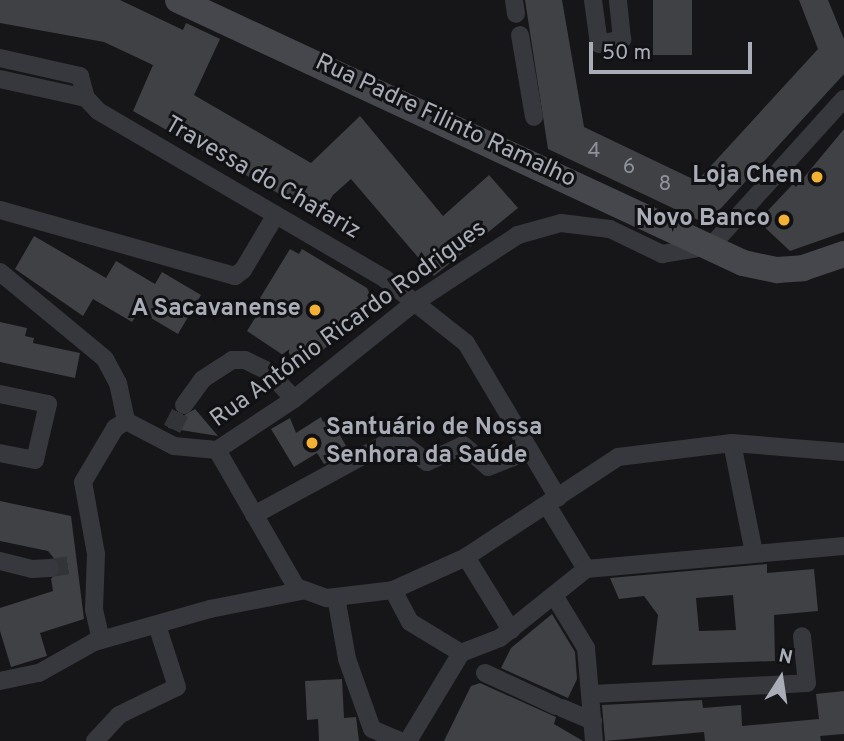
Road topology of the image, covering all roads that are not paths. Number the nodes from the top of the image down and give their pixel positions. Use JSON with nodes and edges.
{"nodes":[{"id":1,"x":177,"y":0,"type":"edge"},
{"id":2,"x":593,"y":0,"type":"edge"},
{"id":3,"x":618,"y":0,"type":"edge"},
{"id":4,"x":520,"y":34,"type":"dead end"},
{"id":5,"x":0,"y":58,"type":"edge"},
{"id":6,"x":0,"y":79,"type":"edge"},
{"id":7,"x":86,"y":98,"type":"junction"},
{"id":8,"x":844,"y":99,"type":"edge"},
{"id":9,"x":534,"y":117,"type":"dead end"},
{"id":10,"x":0,"y":210,"type":"edge"},
{"id":11,"x":275,"y":216,"type":"junction"},
{"id":12,"x":711,"y":246,"type":"junction"},
{"id":13,"x":844,"y":254,"type":"edge"},
{"id":14,"x":0,"y":272,"type":"edge"},
{"id":15,"x":414,"y":303,"type":"junction"},
{"id":16,"x":0,"y":394,"type":"edge"},
{"id":17,"x":294,"y":398,"type":"junction"},
{"id":18,"x":184,"y":405,"type":"tunnel mouth"},
{"id":19,"x":126,"y":421,"type":"junction"},
{"id":20,"x":732,"y":443,"type":"junction"},
{"id":21,"x":216,"y":450,"type":"junction"},
{"id":22,"x":529,"y":451,"type":"junction"},
{"id":23,"x":844,"y":452,"type":"edge"},
{"id":24,"x":0,"y":453,"type":"edge"},
{"id":25,"x":552,"y":502,"type":"junction"},
{"id":26,"x":254,"y":515,"type":"junction"},
{"id":27,"x":844,"y":546,"type":"edge"},
{"id":28,"x":754,"y":553,"type":"junction"},
{"id":29,"x":466,"y":557,"type":"junction"},
{"id":30,"x":0,"y":561,"type":"edge"},
{"id":31,"x":50,"y":568,"type":"tunnel mouth"},
{"id":32,"x":586,"y":569,"type":"junction"},
{"id":33,"x":393,"y":590,"type":"junction"},
{"id":34,"x":301,"y":591,"type":"junction"},
{"id":35,"x":336,"y":597,"type":"junction"},
{"id":36,"x":555,"y":597,"type":"junction"},
{"id":37,"x":157,"y":625,"type":"junction"},
{"id":38,"x":511,"y":630,"type":"junction"},
{"id":39,"x":802,"y":636,"type":"dead end"},
{"id":40,"x":101,"y":640,"type":"junction"},
{"id":41,"x":459,"y":656,"type":"junction"},
{"id":42,"x":0,"y":681,"type":"edge"},
{"id":43,"x":592,"y":694,"type":"junction"},
{"id":44,"x":593,"y":721,"type":"junction"},
{"id":45,"x":95,"y":741,"type":"edge"},
{"id":46,"x":400,"y":741,"type":"edge"},
{"id":47,"x":408,"y":741,"type":"edge"},
{"id":48,"x":594,"y":741,"type":"edge"}],
"edges":[{"from":1,"to":12,"type":"street","name":"Rua Padre Filinto Ramalho"},
{"from":2,"to":3,"type":"street"},
{"from":4,"to":9,"type":"street"},
{"from":5,"to":7,"type":"street","name":"Travessa do Chafariz"},
{"from":6,"to":7,"type":"street","name":"Travessa do Chafariz"},
{"from":7,"to":11,"type":"street","name":"Travessa do Chafariz"},
{"from":8,"to":12,"type":"street"},
{"from":10,"to":11,"type":"street"},
{"from":11,"to":15,"type":"street","name":"Travessa do Chafariz"},
{"from":12,"to":13,"type":"street","name":"Rua Padre Filinto Ramalho"},
{"from":12,"to":15,"type":"street","name":"Rua António Ricardo Rodrigues"},
{"from":14,"to":19,"type":"street"},
{"from":15,"to":17,"type":"street","name":"Rua António Ricardo Rodrigues"},
{"from":15,"to":22,"type":"street","name":"Travessa do Chafariz"},
{"from":16,"to":24,"type":"street"},
{"from":17,"to":18,"type":"street"},
{"from":17,"to":21,"type":"street","name":"Rua António Ricardo Rodrigues"},
{"from":19,"to":21,"type":"street"},
{"from":19,"to":40,"type":"street"},
{"from":20,"to":23,"type":"street"},
{"from":20,"to":25,"type":"street"},
{"from":20,"to":28,"type":"street"},
{"from":21,"to":26,"type":"street"},
{"from":22,"to":25,"type":"street","name":"Travessa do Chafariz"},
{"from":22,"to":26,"type":"street"},
{"from":25,"to":29,"type":"street"},
{"from":25,"to":32,"type":"street","name":"Travessa do Chafariz"},
{"from":26,"to":34,"type":"street"},
{"from":27,"to":28,"type":"street"},
{"from":28,"to":32,"type":"street"},
{"from":29,"to":33,"type":"street"},
{"from":29,"to":38,"type":"street"},
{"from":30,"to":31,"type":"street"},
{"from":32,"to":36,"type":"street"},
{"from":33,"to":35,"type":"street"},
{"from":33,"to":41,"type":"street"},
{"from":34,"to":35,"type":"street"},
{"from":34,"to":37,"type":"street"},
{"from":35,"to":46,"type":"street"},
{"from":36,"to":38,"type":"street"},
{"from":36,"to":43,"type":"street"},
{"from":37,"to":40,"type":"street"},
{"from":37,"to":45,"type":"street"},
{"from":38,"to":41,"type":"street"},
{"from":39,"to":43,"type":"street"},
{"from":40,"to":42,"type":"street"},
{"from":41,"to":44,"type":"street"},
{"from":41,"to":47,"type":"street"},
{"from":43,"to":44,"type":"street"},
{"from":44,"to":48,"type":"street"}]}
